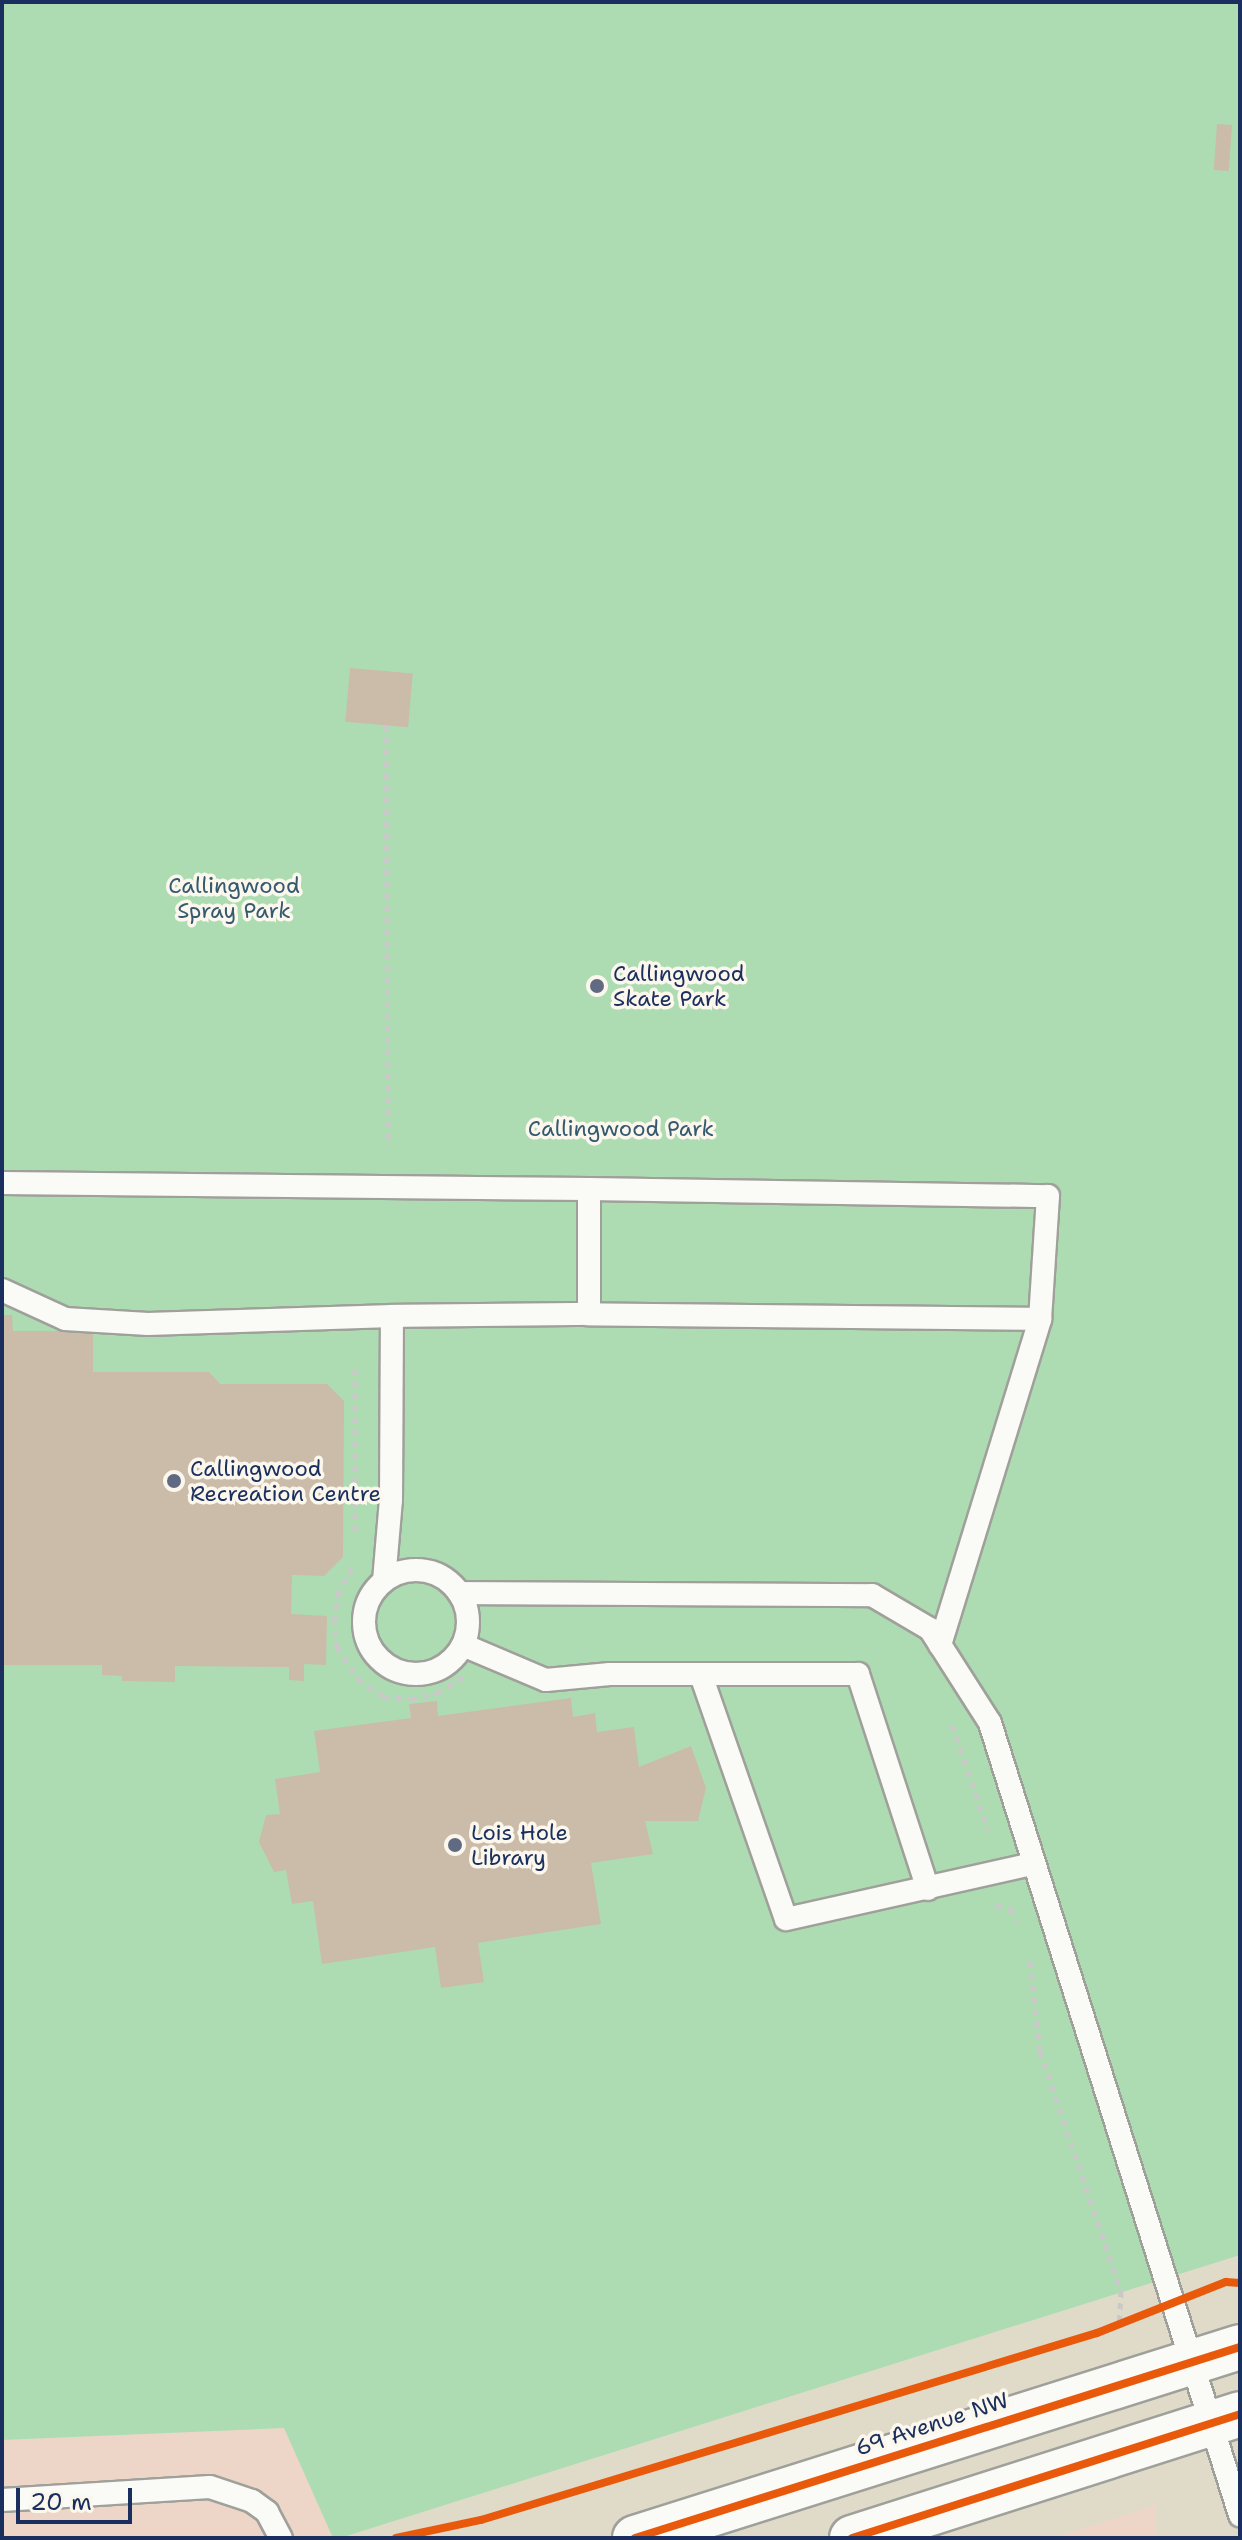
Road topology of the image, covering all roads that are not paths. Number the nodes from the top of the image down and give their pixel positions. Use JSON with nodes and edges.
{"nodes":[{"id":1,"x":2,"y":1183,"type":"edge"},
{"id":2,"x":589,"y":1189,"type":"junction"},
{"id":3,"x":2,"y":1290,"type":"edge"},
{"id":4,"x":589,"y":1314,"type":"junction"},
{"id":5,"x":392,"y":1316,"type":"junction"},
{"id":6,"x":1040,"y":1319,"type":"junction"},
{"id":7,"x":384,"y":1581,"type":"junction"},
{"id":8,"x":459,"y":1593,"type":"junction"},
{"id":9,"x":463,"y":1645,"type":"junction"},
{"id":10,"x":940,"y":1645,"type":"junction"},
{"id":11,"x":701,"y":1675,"type":"junction"},
{"id":12,"x":1032,"y":1864,"type":"junction"},
{"id":13,"x":928,"y":1889,"type":"junction"},
{"id":14,"x":1240,"y":2347,"type":"edge"},
{"id":15,"x":1189,"y":2361,"type":"junction"},
{"id":16,"x":1227,"y":2418,"type":"edge"},
{"id":17,"x":2,"y":2500,"type":"edge"},
{"id":18,"x":1240,"y":2515,"type":"edge"},
{"id":19,"x":947,"y":2523,"type":"edge"},
{"id":20,"x":281,"y":2538,"type":"edge"},
{"id":21,"x":635,"y":2538,"type":"edge"},
{"id":22,"x":852,"y":2538,"type":"edge"}],
"edges":[{"from":1,"to":2,"type":"lane"},
{"from":2,"to":4,"type":"lane"},
{"from":2,"to":6,"type":"lane"},
{"from":3,"to":5,"type":"lane"},
{"from":4,"to":5,"type":"lane"},
{"from":4,"to":6,"type":"lane"},
{"from":5,"to":7,"type":"lane"},
{"from":6,"to":10,"type":"lane"},
{"from":7,"to":8,"type":"lane"},
{"from":7,"to":9,"type":"lane"},
{"from":8,"to":9,"type":"lane"},
{"from":8,"to":10,"type":"lane"},
{"from":9,"to":11,"type":"lane"},
{"from":10,"to":12,"type":"lane"},
{"from":11,"to":13,"type":"lane"},
{"from":11,"to":13,"type":"lane"},
{"from":12,"to":13,"type":"lane"},
{"from":12,"to":15,"type":"lane"},
{"from":14,"to":15,"type":"main road","name":"69 Avenue NW"},
{"from":15,"to":16,"type":"lane"},
{"from":15,"to":21,"type":"main road","name":"69 Avenue NW"},
{"from":16,"to":18,"type":"lane"},
{"from":16,"to":19,"type":"main road"},
{"from":17,"to":20,"type":"lane"},
{"from":19,"to":22,"type":"main road"}]}
